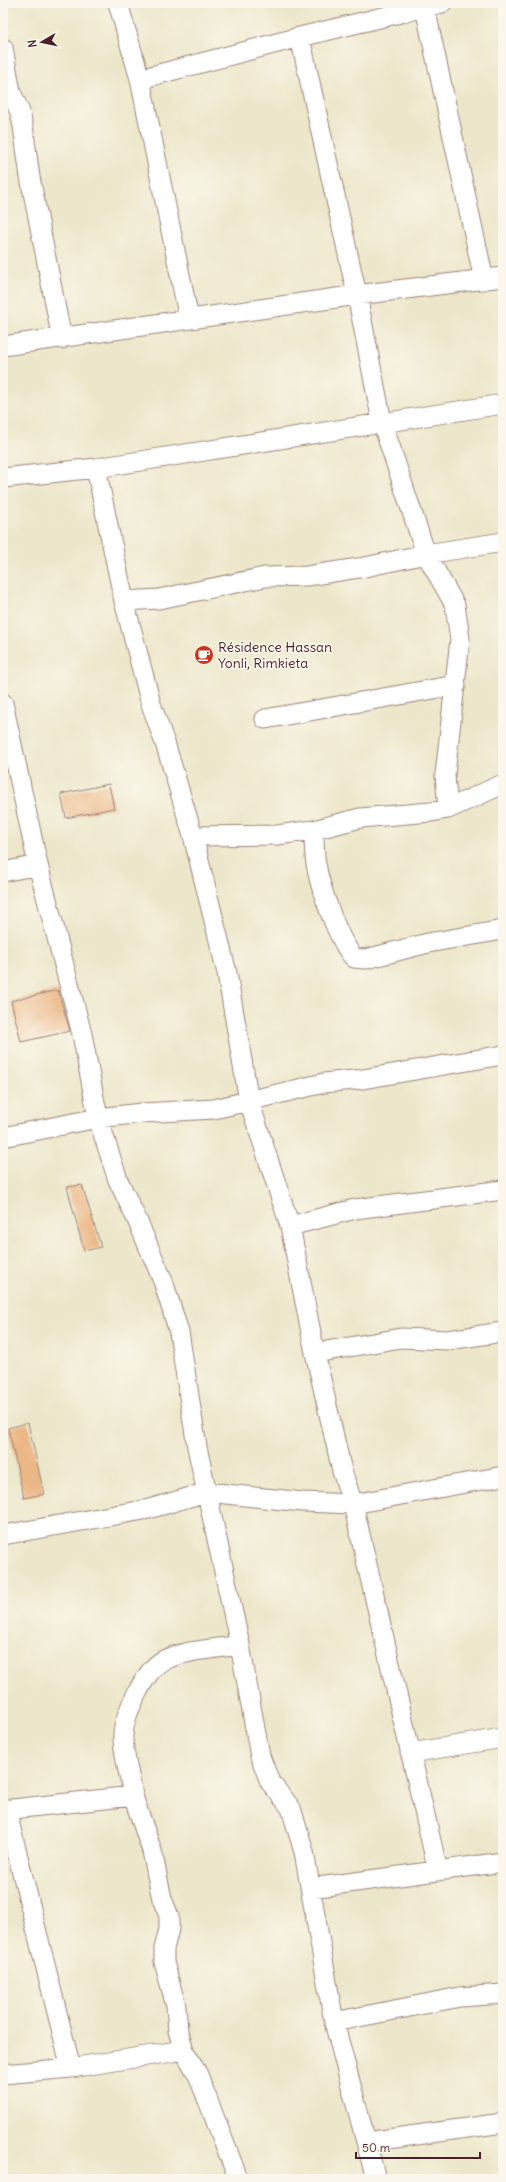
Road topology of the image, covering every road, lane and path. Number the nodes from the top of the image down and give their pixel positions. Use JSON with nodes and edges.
{"nodes":[{"id":1,"x":118,"y":3,"type":"edge"},
{"id":2,"x":430,"y":4,"type":"edge"},
{"id":3,"x":300,"y":36,"type":"junction"},
{"id":4,"x":3,"y":48,"type":"edge"},
{"id":5,"x":140,"y":79,"type":"junction"},
{"id":6,"x":503,"y":277,"type":"edge"},
{"id":7,"x":484,"y":280,"type":"junction"},
{"id":8,"x":357,"y":295,"type":"junction"},
{"id":9,"x":189,"y":320,"type":"junction"},
{"id":10,"x":62,"y":339,"type":"junction"},
{"id":11,"x":3,"y":346,"type":"edge"},
{"id":12,"x":503,"y":404,"type":"edge"},
{"id":13,"x":382,"y":422,"type":"junction"},
{"id":14,"x":96,"y":468,"type":"junction"},
{"id":15,"x":3,"y":478,"type":"edge"},
{"id":16,"x":503,"y":542,"type":"edge"},
{"id":17,"x":426,"y":554,"type":"junction"},
{"id":18,"x":124,"y":601,"type":"junction"},
{"id":19,"x":456,"y":685,"type":"junction"},
{"id":20,"x":3,"y":703,"type":"edge"},
{"id":21,"x":265,"y":719,"type":"dead end"},
{"id":22,"x":503,"y":784,"type":"edge"},
{"id":23,"x":448,"y":809,"type":"junction"},
{"id":24,"x":314,"y":830,"type":"junction"},
{"id":25,"x":193,"y":836,"type":"junction"},
{"id":26,"x":38,"y":864,"type":"junction"},
{"id":27,"x":3,"y":872,"type":"edge"},
{"id":28,"x":503,"y":930,"type":"edge"},
{"id":29,"x":503,"y":1055,"type":"edge"},
{"id":30,"x":249,"y":1101,"type":"junction"},
{"id":31,"x":98,"y":1118,"type":"junction"},
{"id":32,"x":3,"y":1137,"type":"edge"},
{"id":33,"x":503,"y":1190,"type":"edge"},
{"id":34,"x":290,"y":1226,"type":"junction"},
{"id":35,"x":503,"y":1332,"type":"edge"},
{"id":36,"x":315,"y":1353,"type":"junction"},
{"id":37,"x":503,"y":1476,"type":"edge"},
{"id":38,"x":207,"y":1492,"type":"junction"},
{"id":39,"x":353,"y":1504,"type":"junction"},
{"id":40,"x":3,"y":1535,"type":"edge"},
{"id":41,"x":240,"y":1645,"type":"junction"},
{"id":42,"x":503,"y":1738,"type":"edge"},
{"id":43,"x":410,"y":1753,"type":"junction"},
{"id":44,"x":133,"y":1796,"type":"junction"},
{"id":45,"x":4,"y":1809,"type":"edge"},
{"id":46,"x":503,"y":1862,"type":"edge"},
{"id":47,"x":438,"y":1871,"type":"junction"},
{"id":48,"x":310,"y":1888,"type":"junction"},
{"id":49,"x":503,"y":1994,"type":"edge"},
{"id":50,"x":334,"y":2022,"type":"junction"},
{"id":51,"x":184,"y":2050,"type":"junction"},
{"id":52,"x":71,"y":2068,"type":"junction"},
{"id":53,"x":3,"y":2074,"type":"edge"},
{"id":54,"x":503,"y":2124,"type":"edge"},
{"id":55,"x":366,"y":2142,"type":"junction"},
{"id":56,"x":236,"y":2173,"type":"dead end"},
{"id":57,"x":376,"y":2179,"type":"edge"}],
"edges":[{"from":1,"to":5,"type":"street"},
{"from":2,"to":3,"type":"street"},
{"from":2,"to":7,"type":"street"},
{"from":3,"to":5,"type":"street"},
{"from":3,"to":8,"type":"street"},
{"from":4,"to":10,"type":"street"},
{"from":5,"to":9,"type":"street"},
{"from":6,"to":7,"type":"street"},
{"from":7,"to":8,"type":"street"},
{"from":8,"to":9,"type":"street"},
{"from":8,"to":13,"type":"street"},
{"from":9,"to":10,"type":"street"},
{"from":10,"to":11,"type":"street"},
{"from":12,"to":13,"type":"street"},
{"from":13,"to":14,"type":"street"},
{"from":13,"to":17,"type":"street"},
{"from":14,"to":15,"type":"street"},
{"from":14,"to":18,"type":"street"},
{"from":16,"to":17,"type":"street"},
{"from":17,"to":18,"type":"street"},
{"from":17,"to":19,"type":"street"},
{"from":18,"to":25,"type":"street"},
{"from":19,"to":21,"type":"street"},
{"from":19,"to":23,"type":"street"},
{"from":20,"to":26,"type":"street"},
{"from":22,"to":23,"type":"street"},
{"from":23,"to":24,"type":"street"},
{"from":24,"to":25,"type":"street"},
{"from":24,"to":28,"type":"street"},
{"from":25,"to":30,"type":"street"},
{"from":26,"to":27,"type":"street"},
{"from":26,"to":31,"type":"street"},
{"from":29,"to":30,"type":"street"},
{"from":30,"to":31,"type":"street"},
{"from":30,"to":34,"type":"street"},
{"from":31,"to":32,"type":"street"},
{"from":31,"to":38,"type":"street"},
{"from":33,"to":34,"type":"street"},
{"from":34,"to":36,"type":"street"},
{"from":35,"to":36,"type":"street"},
{"from":36,"to":39,"type":"street"},
{"from":37,"to":39,"type":"street"},
{"from":38,"to":39,"type":"street"},
{"from":38,"to":40,"type":"street"},
{"from":38,"to":41,"type":"street"},
{"from":39,"to":43,"type":"street"},
{"from":41,"to":44,"type":"street"},
{"from":41,"to":48,"type":"street"},
{"from":42,"to":43,"type":"street"},
{"from":43,"to":47,"type":"street"},
{"from":44,"to":45,"type":"street"},
{"from":44,"to":51,"type":"street"},
{"from":45,"to":52,"type":"street"},
{"from":46,"to":47,"type":"street"},
{"from":47,"to":48,"type":"street"},
{"from":48,"to":50,"type":"street"},
{"from":49,"to":50,"type":"street"},
{"from":50,"to":55,"type":"street"},
{"from":51,"to":52,"type":"street"},
{"from":51,"to":56,"type":"street"},
{"from":52,"to":53,"type":"street"},
{"from":54,"to":55,"type":"street"},
{"from":55,"to":57,"type":"street"}]}
